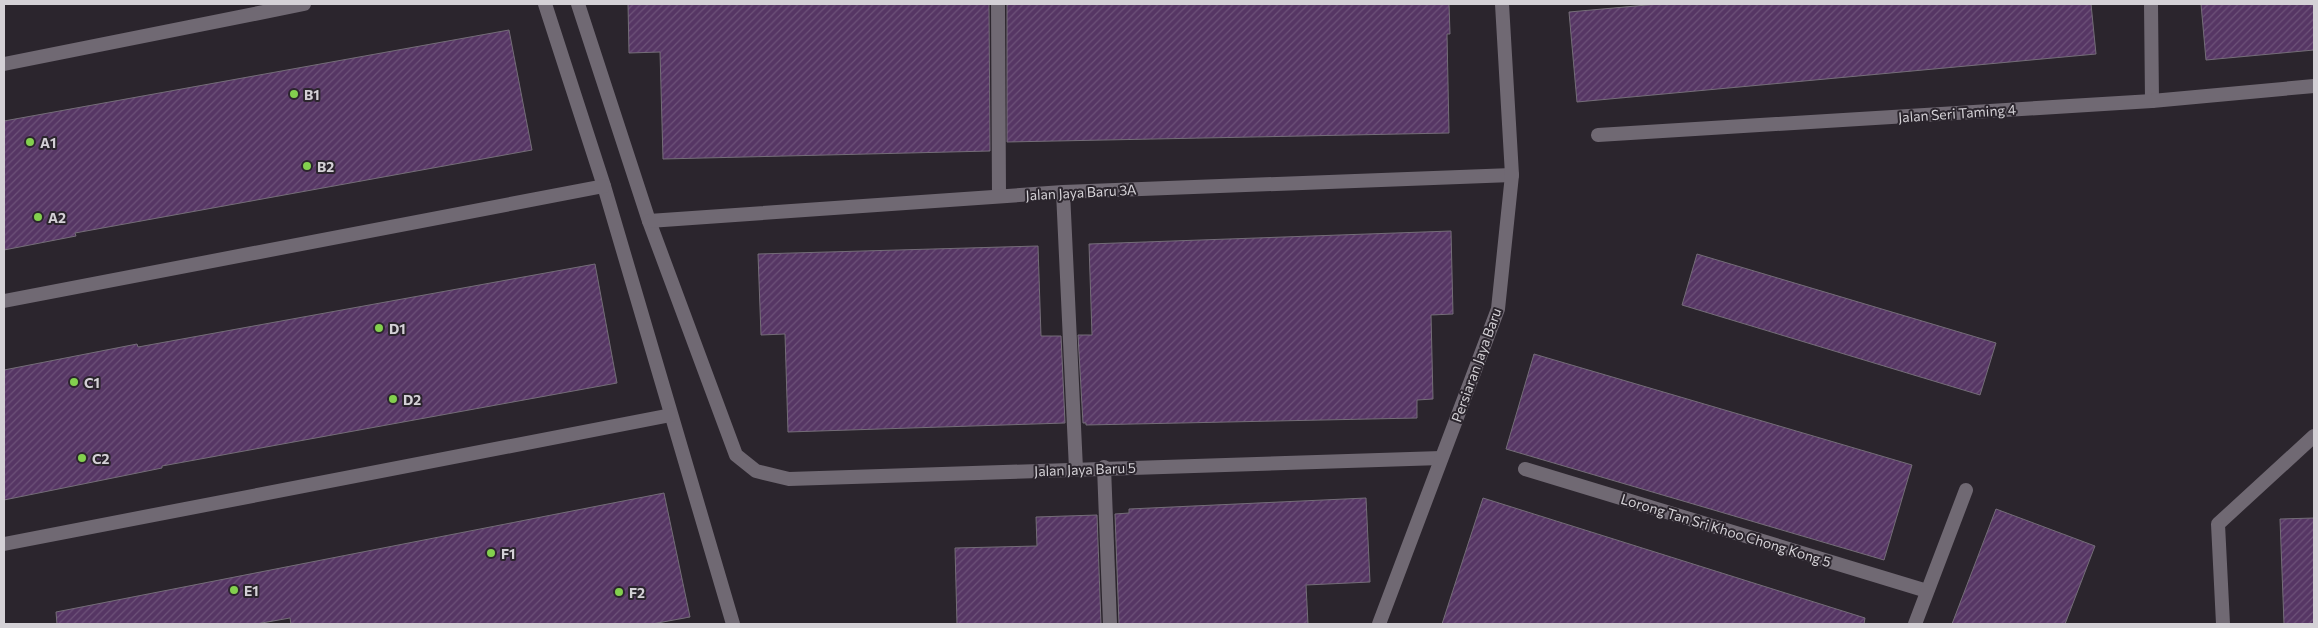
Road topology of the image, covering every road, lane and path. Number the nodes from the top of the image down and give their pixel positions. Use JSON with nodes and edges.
{"nodes":[{"id":1,"x":304,"y":4,"type":"edge"},
{"id":2,"x":545,"y":4,"type":"edge"},
{"id":3,"x":578,"y":4,"type":"edge"},
{"id":4,"x":998,"y":4,"type":"edge"},
{"id":5,"x":1502,"y":4,"type":"edge"},
{"id":6,"x":2151,"y":4,"type":"edge"},
{"id":7,"x":4,"y":64,"type":"edge"},
{"id":8,"x":2314,"y":86,"type":"edge"},
{"id":9,"x":2152,"y":100,"type":"junction"},
{"id":10,"x":1598,"y":135,"type":"dead end"},
{"id":11,"x":1512,"y":175,"type":"junction"},
{"id":12,"x":604,"y":186,"type":"junction"},
{"id":13,"x":1063,"y":192,"type":"junction"},
{"id":14,"x":999,"y":196,"type":"junction"},
{"id":15,"x":649,"y":220,"type":"junction"},
{"id":16,"x":4,"y":301,"type":"edge"},
{"id":17,"x":671,"y":415,"type":"junction"},
{"id":18,"x":2314,"y":436,"type":"edge"},
{"id":19,"x":1441,"y":458,"type":"junction"},
{"id":20,"x":1104,"y":467,"type":"junction"},
{"id":21,"x":1076,"y":469,"type":"junction"},
{"id":22,"x":1525,"y":469,"type":"dead end"},
{"id":23,"x":1966,"y":490,"type":"dead end"},
{"id":24,"x":4,"y":544,"type":"edge"},
{"id":25,"x":1926,"y":591,"type":"junction"},
{"id":26,"x":733,"y":624,"type":"edge"},
{"id":27,"x":1110,"y":624,"type":"edge"},
{"id":28,"x":1379,"y":624,"type":"edge"},
{"id":29,"x":1914,"y":624,"type":"edge"},
{"id":30,"x":2223,"y":624,"type":"edge"}],
"edges":[{"from":1,"to":7,"type":"street"},
{"from":2,"to":12,"type":"street"},
{"from":3,"to":15,"type":"street"},
{"from":4,"to":14,"type":"street"},
{"from":5,"to":11,"type":"street","name":"Persiaran Jaya Baru"},
{"from":6,"to":9,"type":"street"},
{"from":8,"to":9,"type":"street","name":"Jalan Seri Taming 4"},
{"from":9,"to":10,"type":"street","name":"Jalan Seri Taming 4"},
{"from":11,"to":13,"type":"street","name":"Jalan Jaya Baru 3A"},
{"from":11,"to":19,"type":"street","name":"Persiaran Jaya Baru"},
{"from":12,"to":16,"type":"street"},
{"from":12,"to":17,"type":"street"},
{"from":13,"to":14,"type":"street","name":"Jalan Jaya Baru 3A"},
{"from":13,"to":21,"type":"street"},
{"from":14,"to":15,"type":"street","name":"Jalan Jaya Baru 3A"},
{"from":15,"to":21,"type":"street","name":"Jalan Jaya Baru 5"},
{"from":17,"to":24,"type":"street"},
{"from":17,"to":26,"type":"street"},
{"from":18,"to":30,"type":"street"},
{"from":19,"to":20,"type":"street","name":"Jalan Jaya Baru 5"},
{"from":19,"to":28,"type":"street","name":"Persiaran Jaya Baru"},
{"from":20,"to":21,"type":"street","name":"Jalan Jaya Baru 5"},
{"from":20,"to":27,"type":"street"},
{"from":22,"to":25,"type":"street","name":"Lorong Tan Sri Khoo Chong Kong 5"},
{"from":23,"to":25,"type":"street"},
{"from":25,"to":29,"type":"street"}]}
